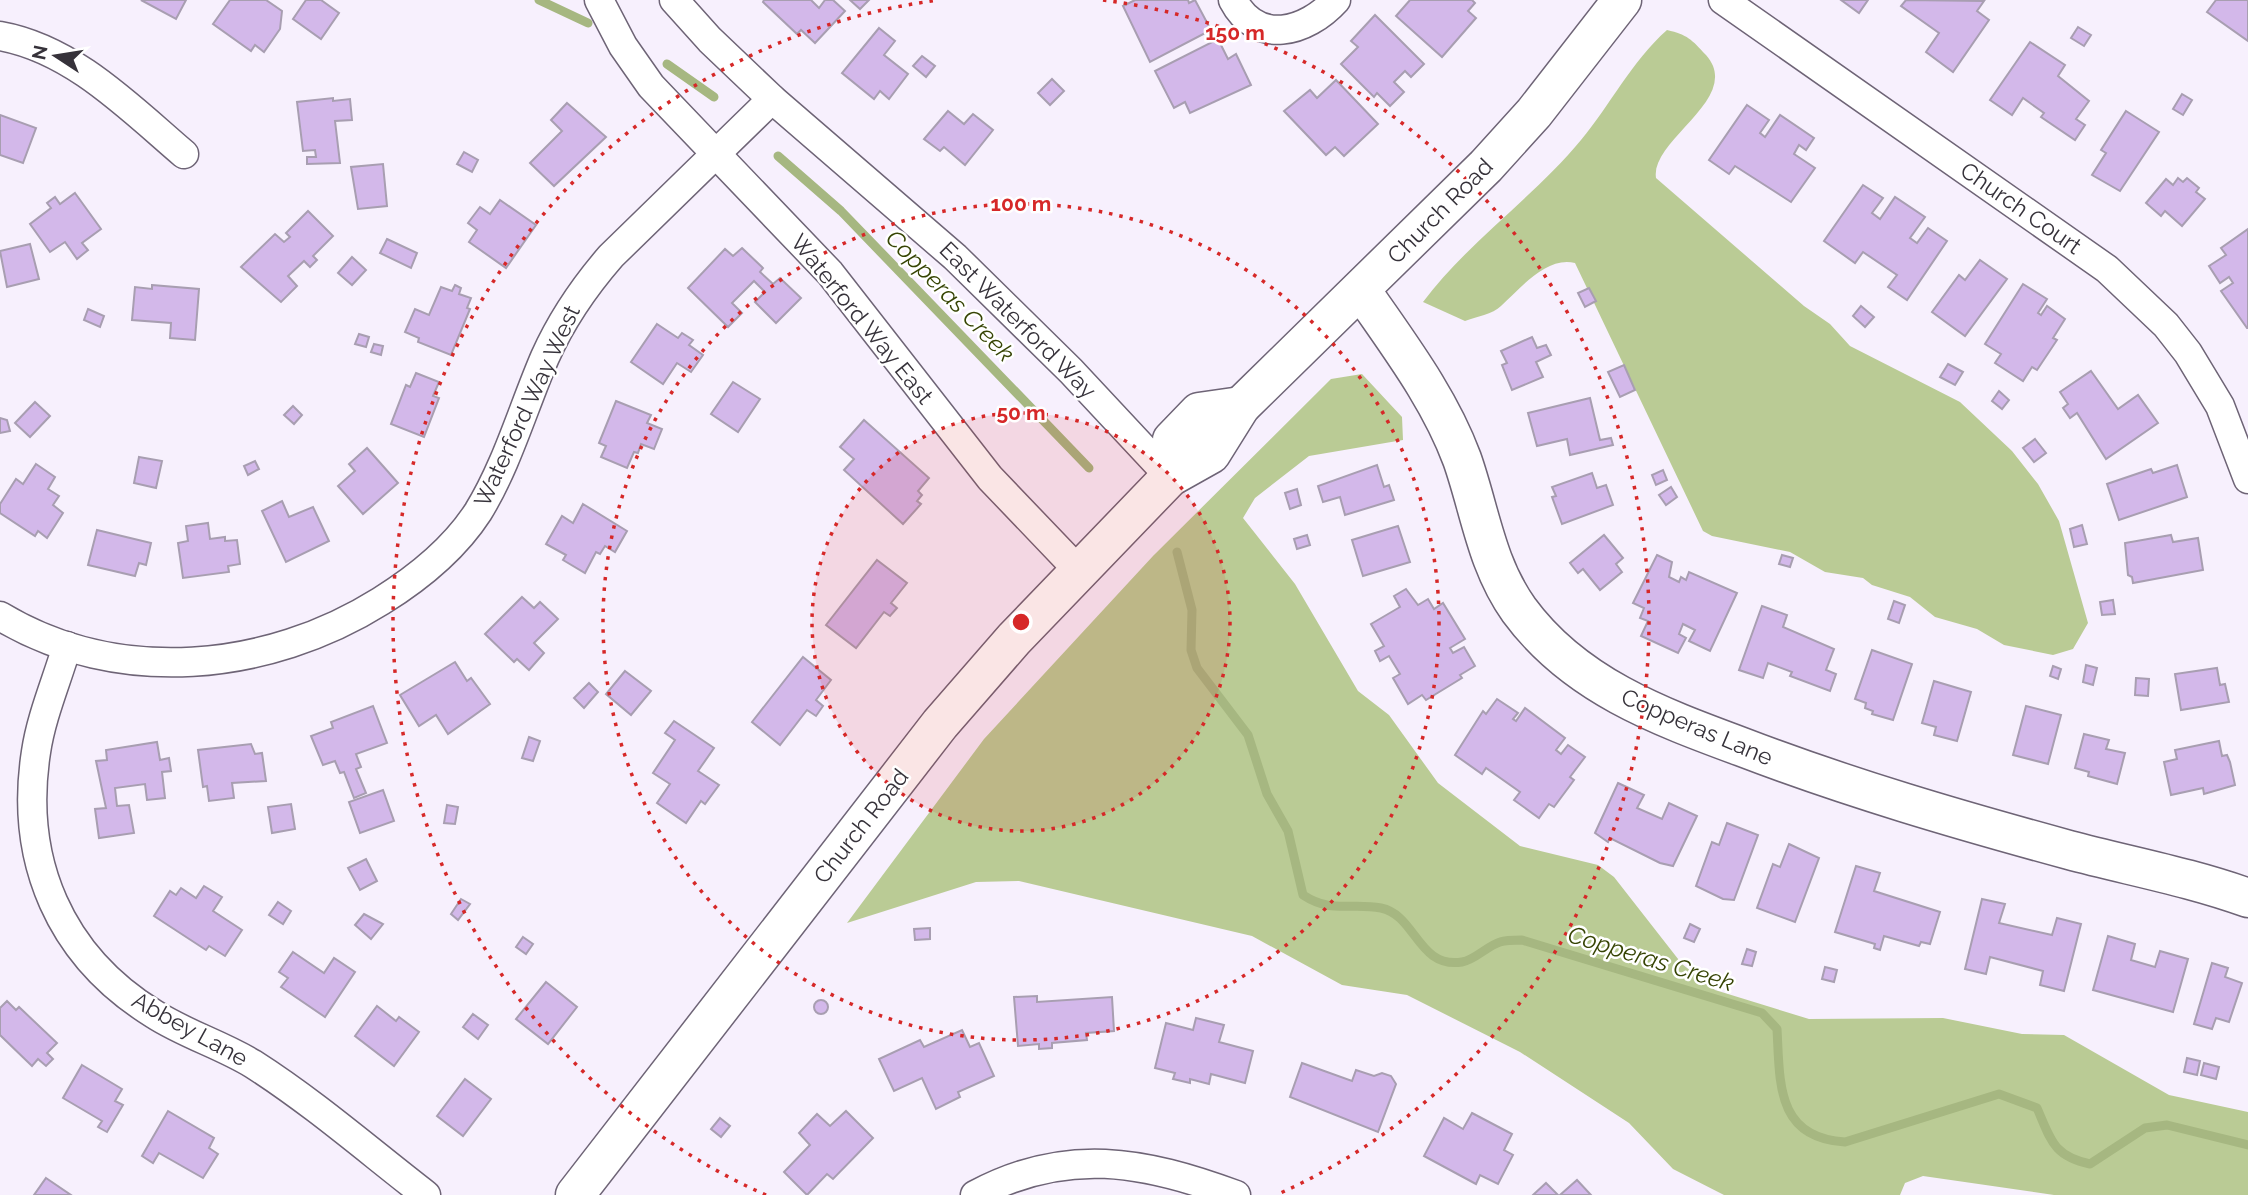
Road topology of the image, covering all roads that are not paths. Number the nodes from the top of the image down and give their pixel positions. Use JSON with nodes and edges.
{"nodes":[{"id":1,"x":600,"y":0,"type":"edge"},
{"id":2,"x":674,"y":0,"type":"edge"},
{"id":3,"x":1233,"y":0,"type":"edge"},
{"id":4,"x":1336,"y":0,"type":"edge"},
{"id":5,"x":1622,"y":0,"type":"edge"},
{"id":6,"x":1723,"y":0,"type":"edge"},
{"id":7,"x":0,"y":36,"type":"edge"},
{"id":8,"x":772,"y":99,"type":"junction"},
{"id":9,"x":184,"y":154,"type":"dead end"},
{"id":10,"x":716,"y":154,"type":"junction"},
{"id":11,"x":1361,"y":289,"type":"junction"},
{"id":12,"x":1170,"y":477,"type":"junction"},
{"id":13,"x":2248,"y":480,"type":"edge"},
{"id":14,"x":1078,"y":570,"type":"junction"},
{"id":15,"x":0,"y":616,"type":"edge"},
{"id":16,"x":68,"y":646,"type":"junction"},
{"id":17,"x":2248,"y":898,"type":"edge"},
{"id":18,"x":426,"y":1195,"type":"edge"},
{"id":19,"x":575,"y":1195,"type":"edge"},
{"id":20,"x":975,"y":1195,"type":"edge"},
{"id":21,"x":1236,"y":1195,"type":"edge"}],
"edges":[{"from":1,"to":10,"type":"street","name":"Waterford Way East"},
{"from":2,"to":8,"type":"street","name":"East Waterford Way"},
{"from":3,"to":4,"type":"street"},
{"from":5,"to":11,"type":"main road","name":"Church Road"},
{"from":6,"to":13,"type":"street","name":"Church Court"},
{"from":7,"to":9,"type":"street"},
{"from":8,"to":10,"type":"street","name":"Waterford Way West"},
{"from":8,"to":12,"type":"street","name":"East Waterford Way"},
{"from":10,"to":14,"type":"street","name":"Waterford Way East"},
{"from":10,"to":16,"type":"street","name":"Waterford Way West"},
{"from":11,"to":12,"type":"main road","name":"Church Road"},
{"from":11,"to":17,"type":"main road","name":"Copperas Lane"},
{"from":12,"to":14,"type":"main road","name":"Church Road"},
{"from":14,"to":19,"type":"main road","name":"Church Road"},
{"from":15,"to":16,"type":"street","name":"Waterford Way West"},
{"from":16,"to":18,"type":"street","name":"Abbey Lane"},
{"from":20,"to":21,"type":"street"}]}
